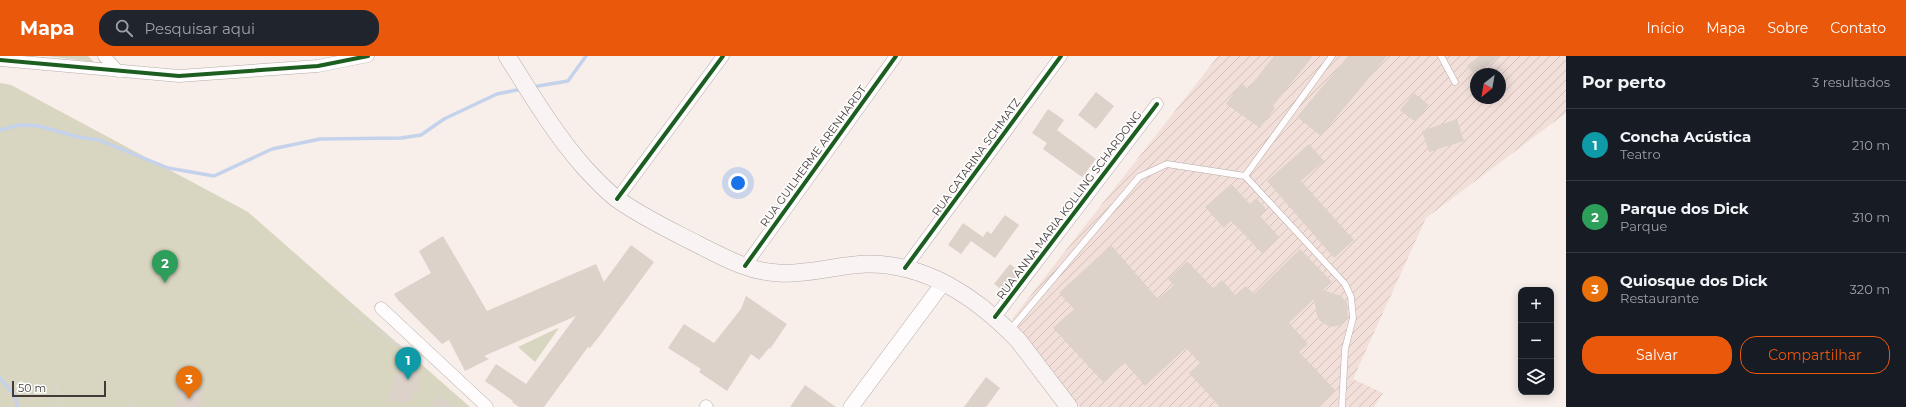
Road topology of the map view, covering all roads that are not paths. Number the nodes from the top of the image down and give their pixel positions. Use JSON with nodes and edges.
{"nodes":[{"id":1,"x":104,"y":56,"type":"edge"},
{"id":2,"x":368,"y":56,"type":"edge"},
{"id":3,"x":507,"y":56,"type":"edge"},
{"id":4,"x":723,"y":56,"type":"edge"},
{"id":5,"x":896,"y":56,"type":"edge"},
{"id":6,"x":1061,"y":56,"type":"edge"},
{"id":7,"x":1332,"y":56,"type":"edge"},
{"id":8,"x":1441,"y":56,"type":"edge"},
{"id":9,"x":0,"y":60,"type":"edge"},
{"id":10,"x":319,"y":61,"type":"edge"},
{"id":11,"x":118,"y":71,"type":"junction"},
{"id":12,"x":1455,"y":82,"type":"dead end"},
{"id":13,"x":1157,"y":104,"type":"dead end"},
{"id":14,"x":1245,"y":176,"type":"junction"},
{"id":15,"x":617,"y":199,"type":"junction"},
{"id":16,"x":745,"y":266,"type":"junction"},
{"id":17,"x":906,"y":268,"type":"junction"},
{"id":18,"x":944,"y":282,"type":"junction"},
{"id":19,"x":381,"y":308,"type":"dead end"},
{"id":20,"x":995,"y":317,"type":"junction"},
{"id":21,"x":1009,"y":331,"type":"junction"},
{"id":22,"x":1067,"y":406,"type":"edge"},
{"id":23,"x":487,"y":407,"type":"edge"},
{"id":24,"x":851,"y":407,"type":"edge"},
{"id":25,"x":1342,"y":407,"type":"edge"}],
"edges":[{"from":1,"to":11,"type":"street"},
{"from":2,"to":10,"type":"street"},
{"from":3,"to":15,"type":"main road"},
{"from":4,"to":15,"type":"street"},
{"from":5,"to":16,"type":"street","name":"RUA GUILHERME ARENHARDT"},
{"from":6,"to":17,"type":"street","name":"RUA CATARINA SCHMATZ"},
{"from":7,"to":14,"type":"lane"},
{"from":8,"to":12,"type":"lane"},
{"from":9,"to":11,"type":"street"},
{"from":10,"to":11,"type":"street"},
{"from":13,"to":20,"type":"street","name":"RUA ANNA MARIA KOLLING SCHARDONG"},
{"from":14,"to":21,"type":"lane"},
{"from":14,"to":25,"type":"lane"},
{"from":15,"to":16,"type":"main road"},
{"from":16,"to":17,"type":"main road"},
{"from":17,"to":18,"type":"main road"},
{"from":18,"to":20,"type":"main road"},
{"from":18,"to":24,"type":"street"},
{"from":19,"to":23,"type":"street"},
{"from":20,"to":21,"type":"main road"},
{"from":21,"to":22,"type":"main road"}]}
